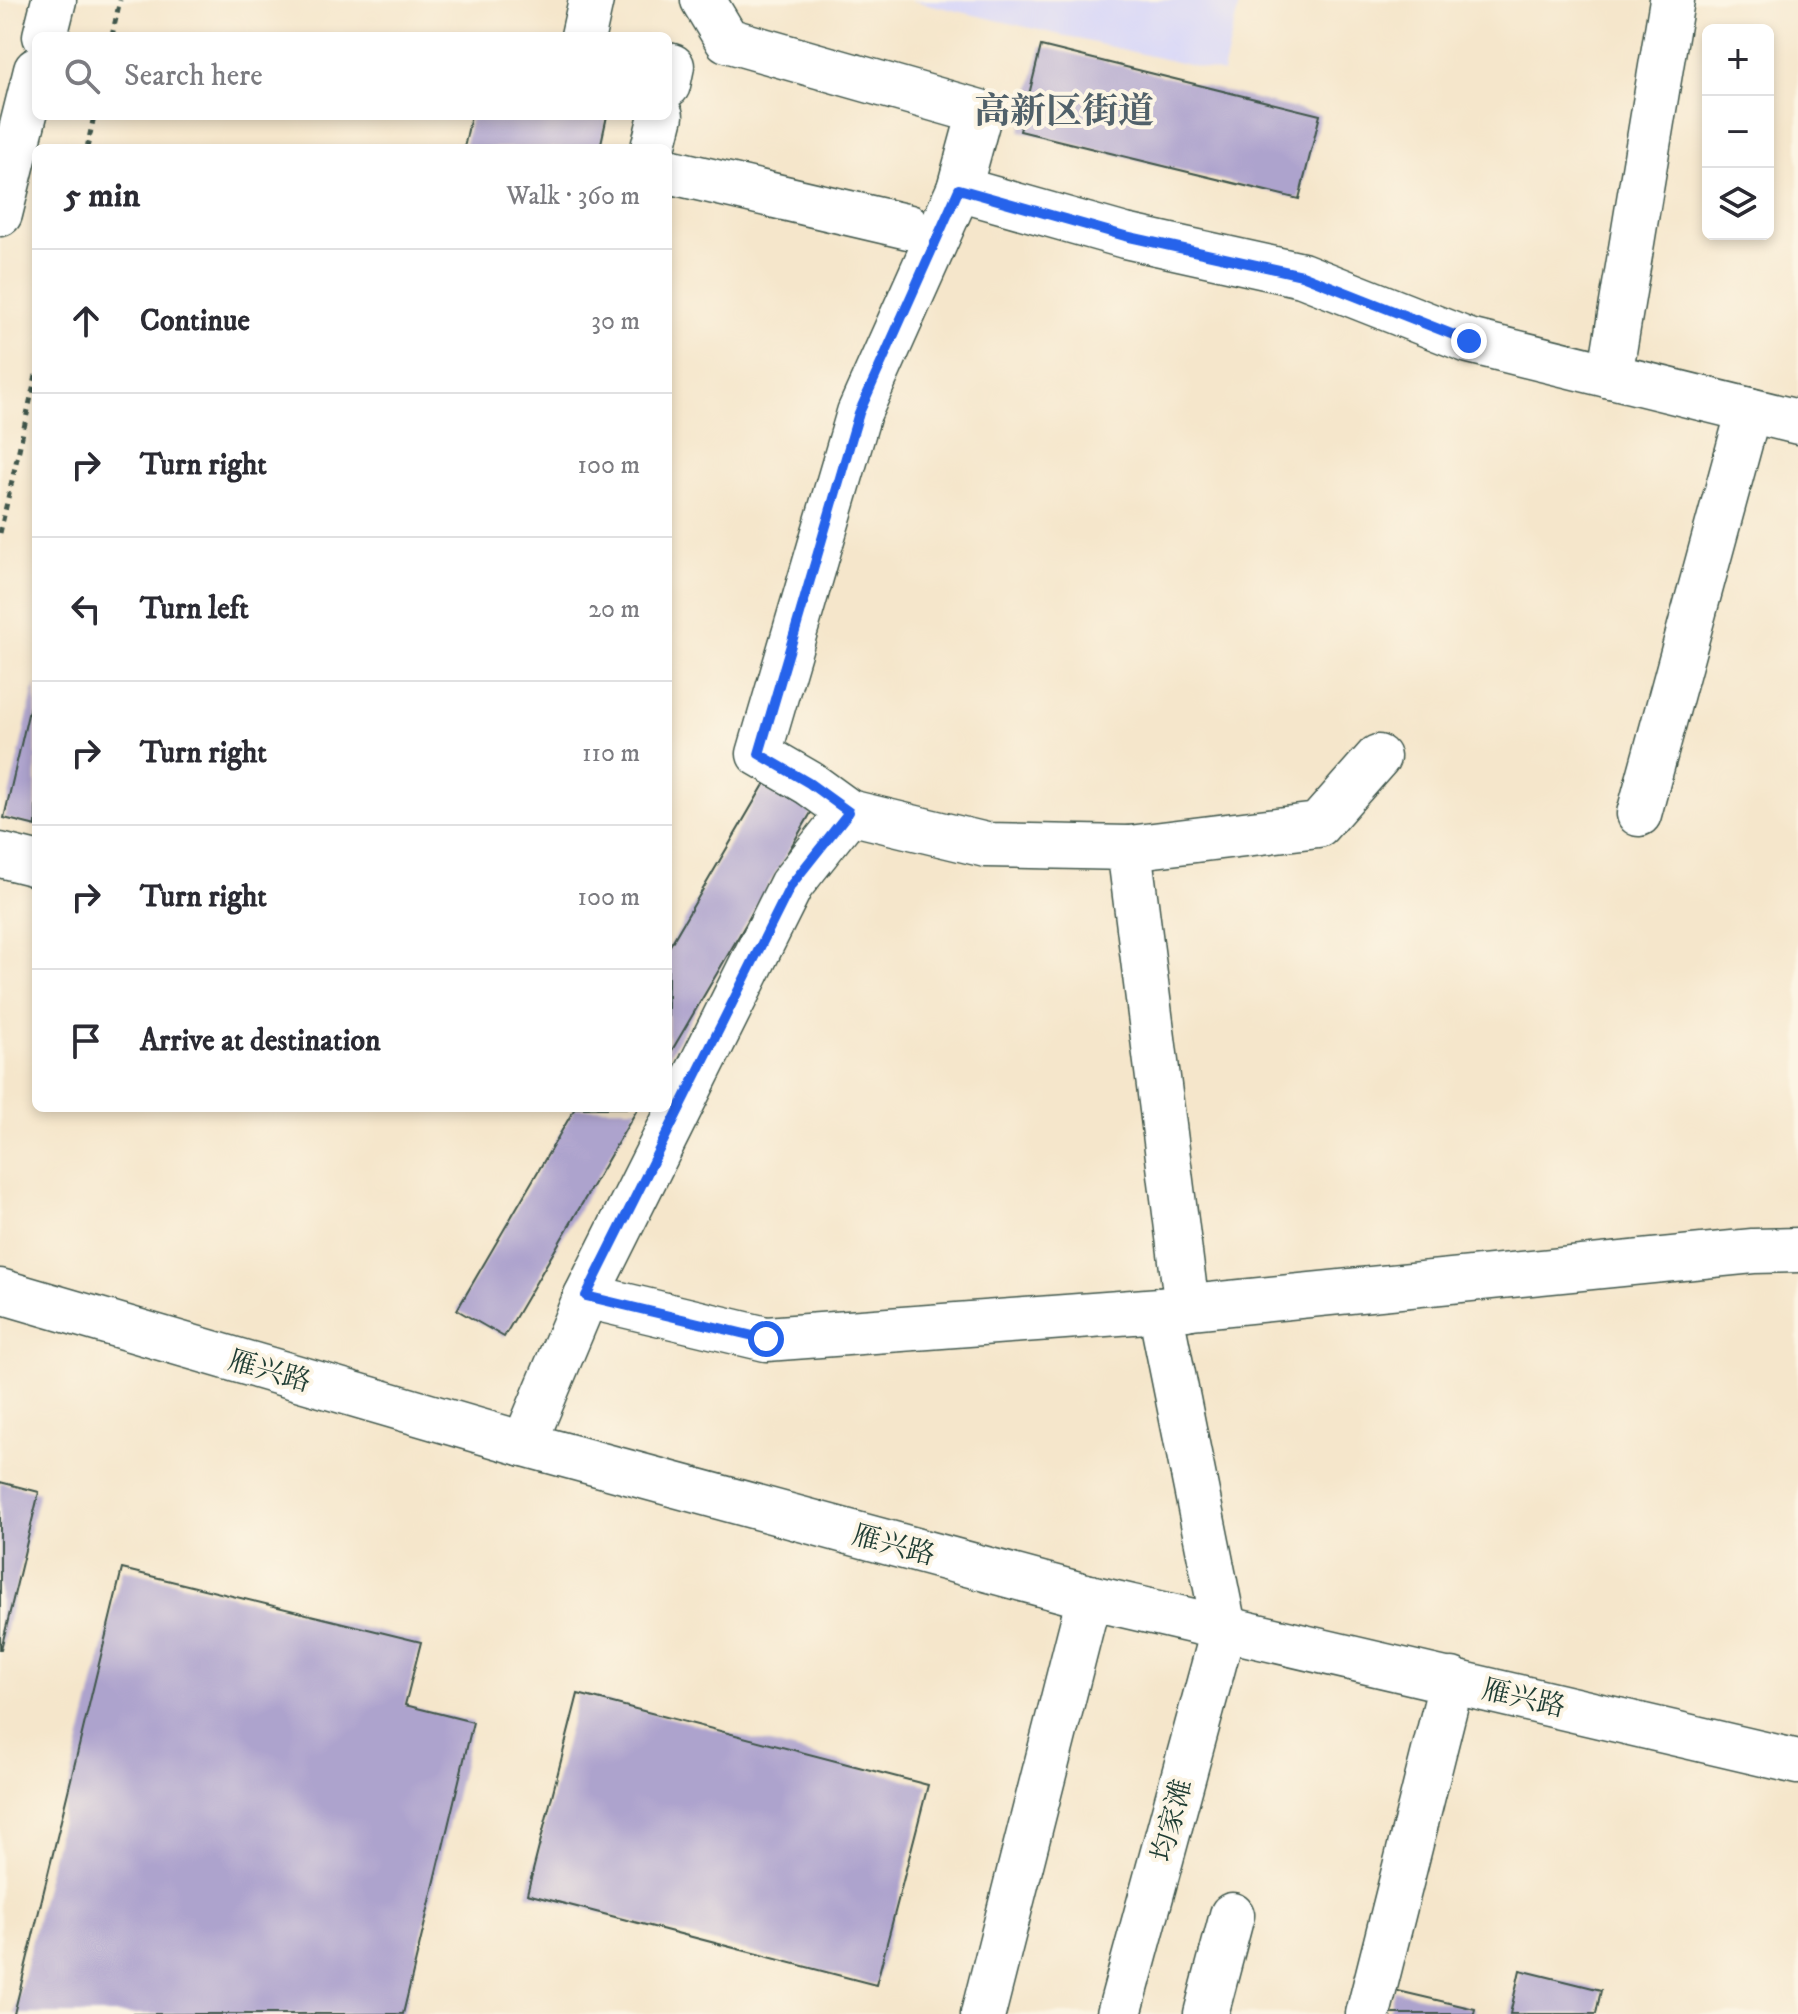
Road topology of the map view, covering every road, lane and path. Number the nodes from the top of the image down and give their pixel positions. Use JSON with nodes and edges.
{"nodes":[{"id":1,"x":54,"y":0,"type":"edge"},
{"id":2,"x":120,"y":0,"type":"edge"},
{"id":3,"x":591,"y":0,"type":"edge"},
{"id":4,"x":703,"y":0,"type":"edge"},
{"id":5,"x":1672,"y":0,"type":"edge"},
{"id":6,"x":46,"y":32,"type":"edge"},
{"id":7,"x":113,"y":32,"type":"edge"},
{"id":8,"x":584,"y":32,"type":"edge"},
{"id":9,"x":32,"y":86,"type":"edge"},
{"id":10,"x":93,"y":120,"type":"edge"},
{"id":11,"x":660,"y":120,"type":"edge"},
{"id":12,"x":88,"y":144,"type":"edge"},
{"id":13,"x":654,"y":144,"type":"edge"},
{"id":14,"x":672,"y":172,"type":"edge"},
{"id":15,"x":959,"y":189,"type":"junction"},
{"id":16,"x":0,"y":214,"type":"edge"},
{"id":17,"x":909,"y":227,"type":"dead end"},
{"id":18,"x":1610,"y":376,"type":"junction"},
{"id":19,"x":32,"y":393,"type":"edge"},
{"id":20,"x":1749,"y":410,"type":"junction"},
{"id":21,"x":1798,"y":422,"type":"edge"},
{"id":22,"x":0,"y":533,"type":"edge"},
{"id":23,"x":1378,"y":757,"type":"dead end"},
{"id":24,"x":849,"y":812,"type":"junction"},
{"id":25,"x":1639,"y":814,"type":"dead end"},
{"id":26,"x":1129,"y":848,"type":"junction"},
{"id":27,"x":0,"y":855,"type":"edge"},
{"id":28,"x":32,"y":863,"type":"edge"},
{"id":29,"x":1798,"y":1250,"type":"edge"},
{"id":30,"x":0,"y":1291,"type":"edge"},
{"id":31,"x":586,"y":1296,"type":"junction"},
{"id":32,"x":1174,"y":1309,"type":"junction"},
{"id":33,"x":524,"y":1444,"type":"junction"},
{"id":34,"x":1089,"y":1597,"type":"junction"},
{"id":35,"x":1224,"y":1627,"type":"junction"},
{"id":36,"x":1452,"y":1680,"type":"junction"},
{"id":37,"x":1798,"y":1762,"type":"edge"},
{"id":38,"x":1232,"y":1915,"type":"dead end"},
{"id":39,"x":983,"y":2014,"type":"edge"},
{"id":40,"x":1119,"y":2014,"type":"edge"},
{"id":41,"x":1206,"y":2014,"type":"edge"},
{"id":42,"x":1368,"y":2014,"type":"edge"}],
"edges":[{"from":1,"to":6,"type":"street"},
{"from":2,"to":7,"type":"path"},
{"from":3,"to":8,"type":"street"},
{"from":4,"to":15,"type":"street"},
{"from":5,"to":18,"type":"street"},
{"from":9,"to":16,"type":"street"},
{"from":10,"to":12,"type":"path"},
{"from":11,"to":13,"type":"street"},
{"from":14,"to":17,"type":"street"},
{"from":15,"to":18,"type":"street"},
{"from":15,"to":24,"type":"street"},
{"from":18,"to":20,"type":"street"},
{"from":19,"to":22,"type":"path"},
{"from":20,"to":21,"type":"street"},
{"from":20,"to":25,"type":"street"},
{"from":23,"to":26,"type":"street"},
{"from":24,"to":26,"type":"street"},
{"from":24,"to":31,"type":"street"},
{"from":26,"to":32,"type":"street"},
{"from":27,"to":28,"type":"street"},
{"from":29,"to":32,"type":"street"},
{"from":30,"to":33,"type":"street","name":"雁兴路"},
{"from":31,"to":32,"type":"street"},
{"from":31,"to":33,"type":"street"},
{"from":32,"to":35,"type":"street"},
{"from":33,"to":34,"type":"street","name":"雁兴路"},
{"from":34,"to":35,"type":"street","name":"雁兴路"},
{"from":34,"to":39,"type":"street"},
{"from":35,"to":36,"type":"street","name":"雁兴路"},
{"from":35,"to":40,"type":"street","name":"均家滩"},
{"from":36,"to":37,"type":"street","name":"雁兴路"},
{"from":36,"to":42,"type":"street"},
{"from":38,"to":41,"type":"street"}]}
